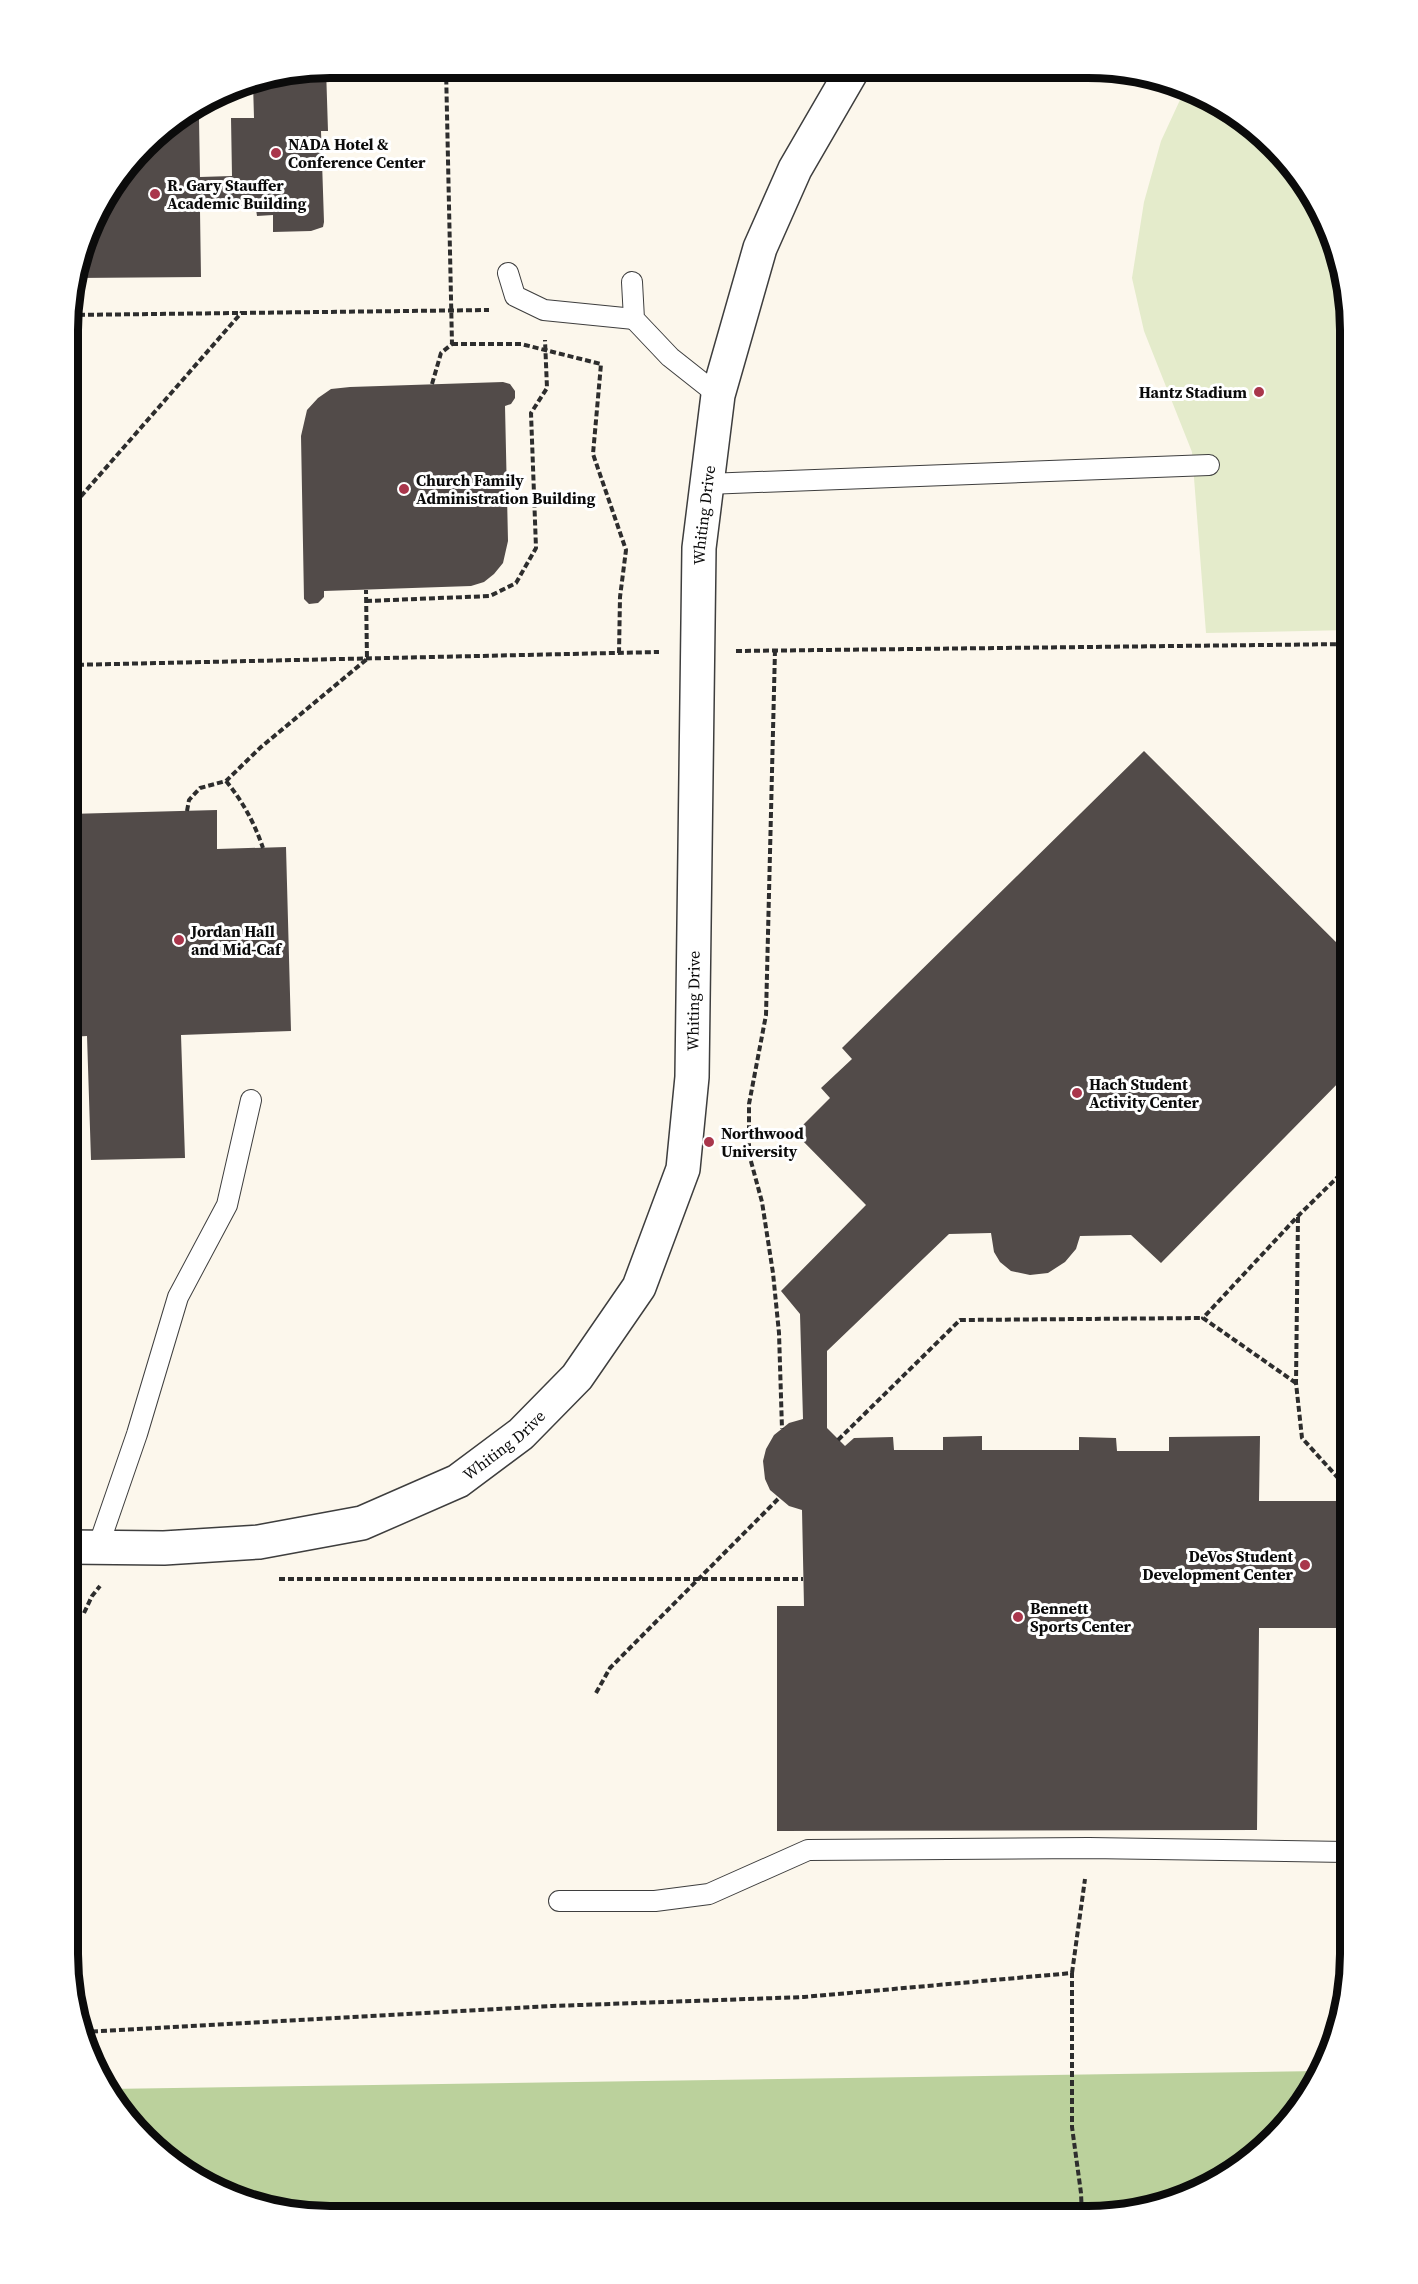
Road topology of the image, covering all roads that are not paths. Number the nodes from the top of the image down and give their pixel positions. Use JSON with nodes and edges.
{"nodes":[{"id":1,"x":848,"y":78,"type":"edge"},
{"id":2,"x":508,"y":273,"type":"dead end"},
{"id":3,"x":632,"y":282,"type":"dead end"},
{"id":4,"x":634,"y":320,"type":"junction"},
{"id":5,"x":718,"y":395,"type":"junction"},
{"id":6,"x":1209,"y":465,"type":"dead end"},
{"id":7,"x":707,"y":484,"type":"junction"},
{"id":8,"x":251,"y":1100,"type":"dead end"},
{"id":9,"x":83,"y":1547,"type":"edge"},
{"id":10,"x":1340,"y":1852,"type":"edge"},
{"id":11,"x":559,"y":1901,"type":"dead end"}],
"edges":[{"from":1,"to":5,"type":"street","name":"Whiting Drive"},
{"from":2,"to":4,"type":"lane"},
{"from":3,"to":4,"type":"lane"},
{"from":4,"to":5,"type":"lane"},
{"from":5,"to":7,"type":"street","name":"Whiting Drive"},
{"from":6,"to":7,"type":"lane"},
{"from":7,"to":9,"type":"street","name":"Whiting Drive"},
{"from":8,"to":9,"type":"lane"},
{"from":10,"to":11,"type":"lane"}]}
